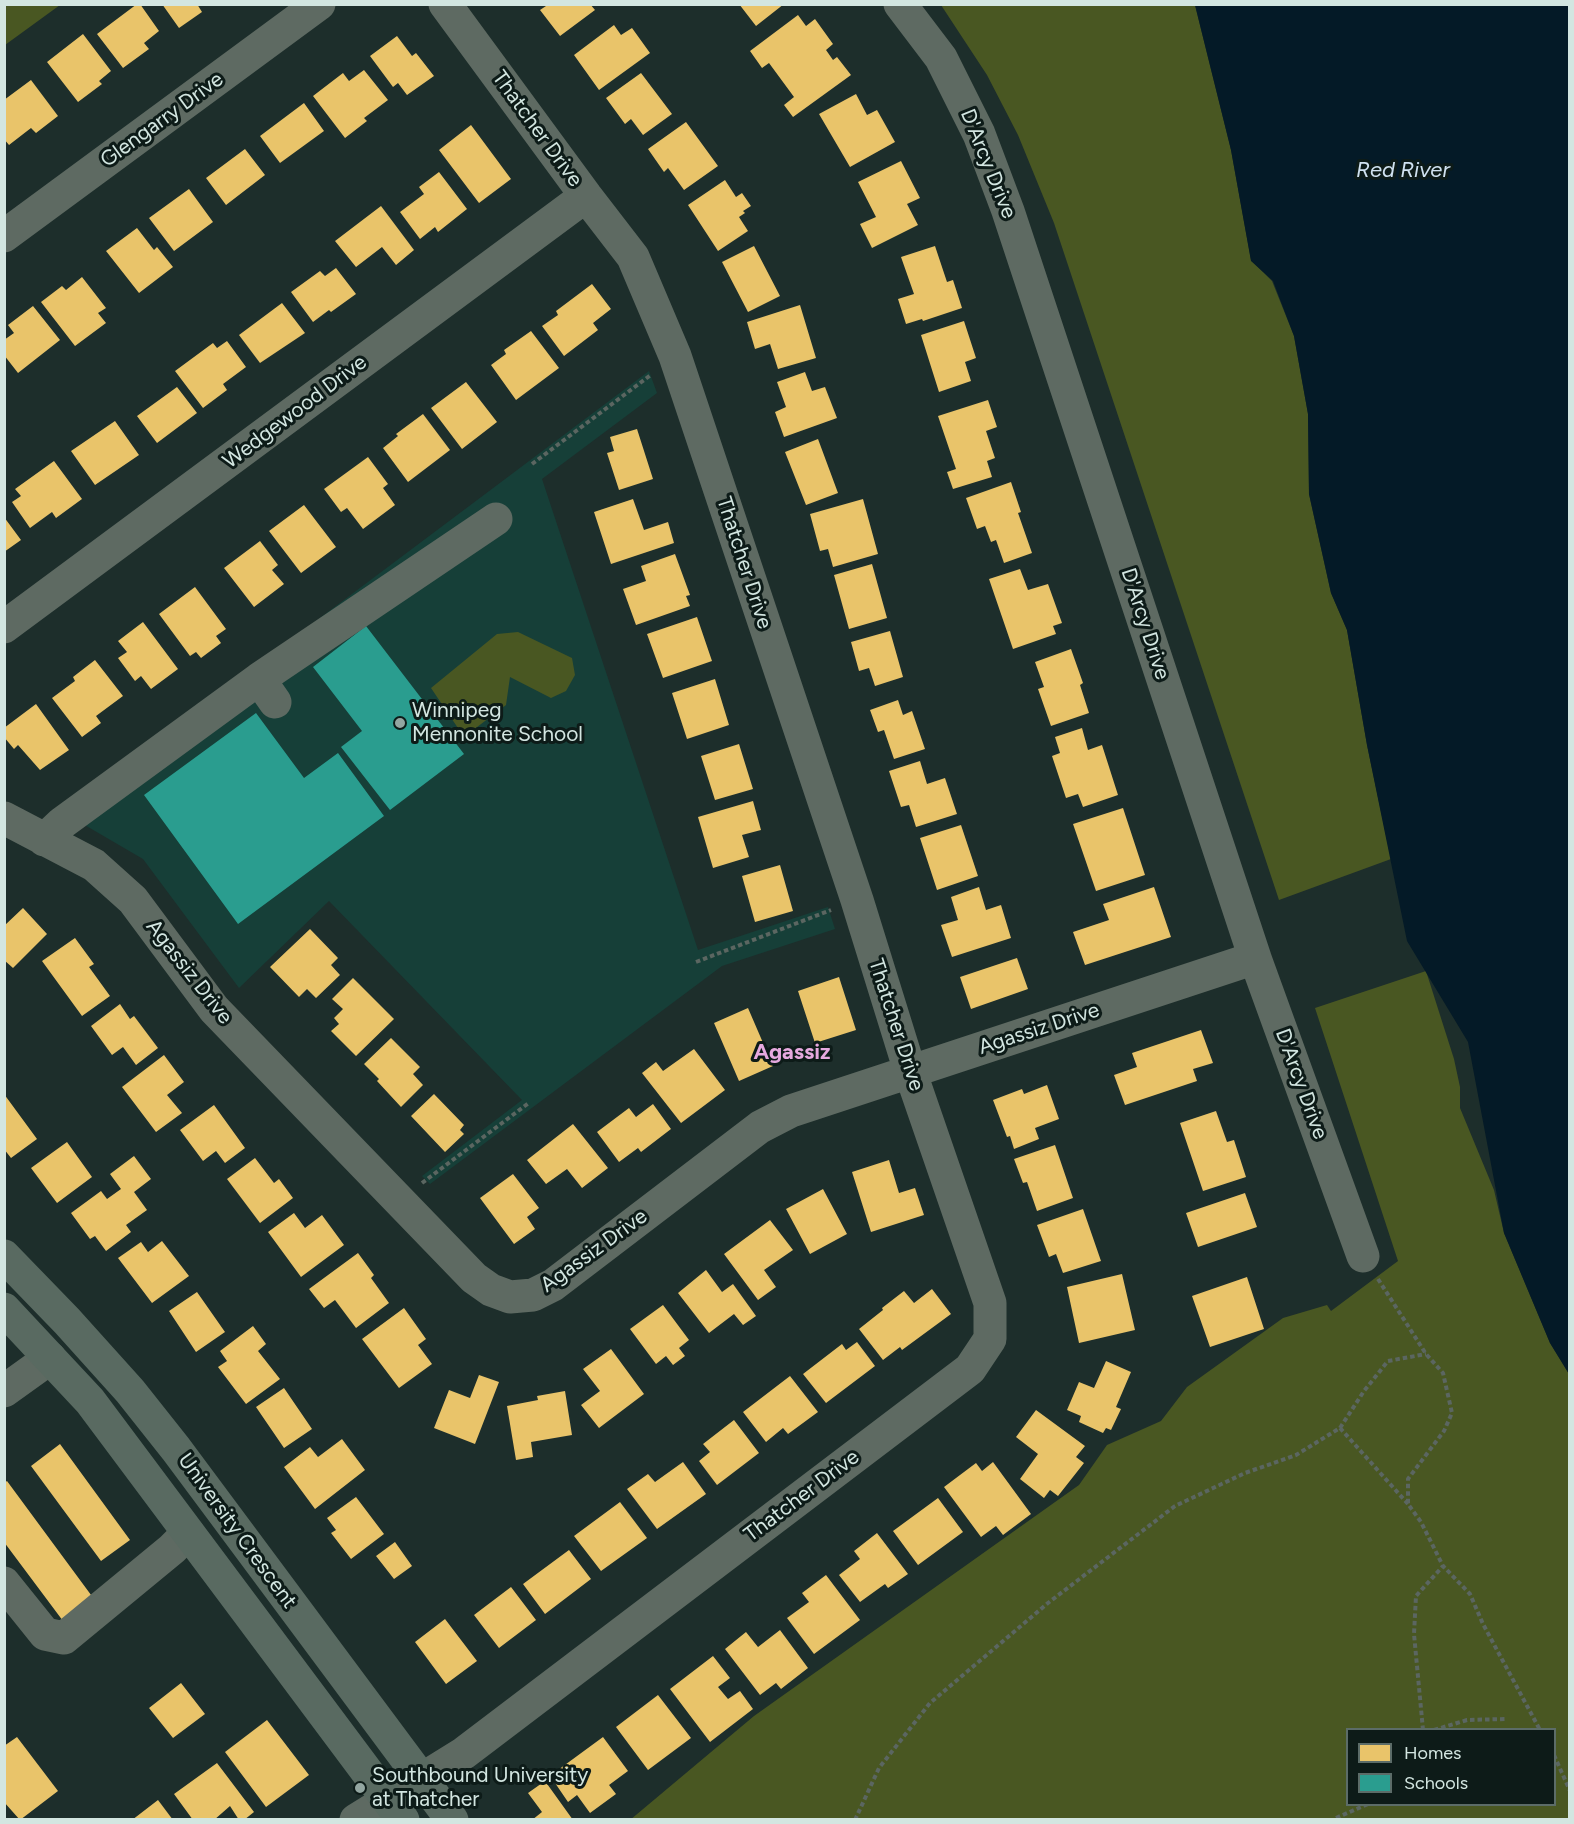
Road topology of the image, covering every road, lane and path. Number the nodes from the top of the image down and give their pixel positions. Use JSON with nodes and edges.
{"nodes":[{"id":1,"x":319,"y":4,"type":"edge"},
{"id":2,"x":445,"y":4,"type":"edge"},
{"id":3,"x":900,"y":4,"type":"edge"},
{"id":4,"x":586,"y":196,"type":"junction"},
{"id":5,"x":4,"y":236,"type":"edge"},
{"id":6,"x":675,"y":356,"type":"junction"},
{"id":7,"x":532,"y":464,"type":"dead end"},
{"id":8,"x":496,"y":519,"type":"dead end"},
{"id":9,"x":4,"y":627,"type":"edge"},
{"id":10,"x":4,"y":818,"type":"edge"},
{"id":11,"x":44,"y":840,"type":"junction"},
{"id":12,"x":857,"y":900,"type":"junction"},
{"id":13,"x":1255,"y":958,"type":"junction"},
{"id":14,"x":696,"y":962,"type":"dead end"},
{"id":15,"x":910,"y":1071,"type":"junction"},
{"id":16,"x":530,"y":1102,"type":"dead end"},
{"id":17,"x":400,"y":1200,"type":"junction"},
{"id":18,"x":4,"y":1256,"type":"edge"},
{"id":19,"x":1363,"y":1256,"type":"joint"},
{"id":20,"x":4,"y":1309,"type":"edge"},
{"id":21,"x":1426,"y":1354,"type":"junction"},
{"id":22,"x":50,"y":1358,"type":"junction"},
{"id":23,"x":4,"y":1391,"type":"edge"},
{"id":24,"x":1340,"y":1428,"type":"junction"},
{"id":25,"x":1408,"y":1504,"type":"junction"},
{"id":26,"x":188,"y":1533,"type":"junction"},
{"id":27,"x":1443,"y":1566,"type":"junction"},
{"id":28,"x":4,"y":1583,"type":"edge"},
{"id":29,"x":1505,"y":1719,"type":"dead end"},
{"id":30,"x":1423,"y":1728,"type":"edge"},
{"id":31,"x":1441,"y":1728,"type":"edge"},
{"id":32,"x":1539,"y":1728,"type":"edge"},
{"id":33,"x":1556,"y":1760,"type":"edge"},
{"id":34,"x":423,"y":1778,"type":"junction"},
{"id":35,"x":1569,"y":1791,"type":"edge"},
{"id":36,"x":1363,"y":1806,"type":"edge"},
{"id":37,"x":396,"y":1810,"type":"edge"},
{"id":38,"x":1336,"y":1818,"type":"dead end"},
{"id":39,"x":356,"y":1820,"type":"edge"},
{"id":40,"x":452,"y":1820,"type":"edge"},
{"id":41,"x":855,"y":1820,"type":"edge"}],
"edges":[{"from":1,"to":5,"type":"street","name":"Glengarry Drive"},
{"from":2,"to":4,"type":"street","name":"Thatcher Drive"},
{"from":3,"to":13,"type":"street","name":"D'Arcy Drive"},
{"from":4,"to":6,"type":"street","name":"Thatcher Drive"},
{"from":4,"to":9,"type":"street","name":"Wedgewood Drive"},
{"from":6,"to":7,"type":"path"},
{"from":6,"to":12,"type":"street","name":"Thatcher Drive"},
{"from":8,"to":11,"type":"street"},
{"from":10,"to":11,"type":"street","name":"Agassiz Drive"},
{"from":11,"to":17,"type":"street","name":"Agassiz Drive"},
{"from":12,"to":14,"type":"path"},
{"from":12,"to":15,"type":"street","name":"Thatcher Drive"},
{"from":13,"to":15,"type":"street","name":"Agassiz Drive"},
{"from":13,"to":19,"type":"street","name":"D'Arcy Drive"},
{"from":15,"to":17,"type":"street","name":"Agassiz Drive"},
{"from":15,"to":34,"type":"street","name":"Thatcher Drive"},
{"from":16,"to":17,"type":"path"},
{"from":18,"to":34,"type":"main road","name":"University Crescent"},
{"from":19,"to":21,"type":"path"},
{"from":20,"to":22,"type":"main road","name":"University Crescent"},
{"from":21,"to":24,"type":"path"},
{"from":21,"to":25,"type":"path"},
{"from":22,"to":23,"type":"street"},
{"from":22,"to":26,"type":"main road","name":"University Crescent"},
{"from":24,"to":25,"type":"path"},
{"from":24,"to":41,"type":"path"},
{"from":25,"to":27,"type":"path"},
{"from":26,"to":28,"type":"street"},
{"from":26,"to":37,"type":"main road","name":"University Crescent"},
{"from":27,"to":30,"type":"path"},
{"from":27,"to":32,"type":"path"},
{"from":29,"to":31,"type":"path"},
{"from":33,"to":35,"type":"path"},
{"from":34,"to":37,"type":"street","name":"Thatcher Drive"},
{"from":34,"to":40,"type":"main road","name":"University Crescent"},
{"from":36,"to":38,"type":"path"},
{"from":37,"to":39,"type":"street","name":"Thatcher Drive"}]}
